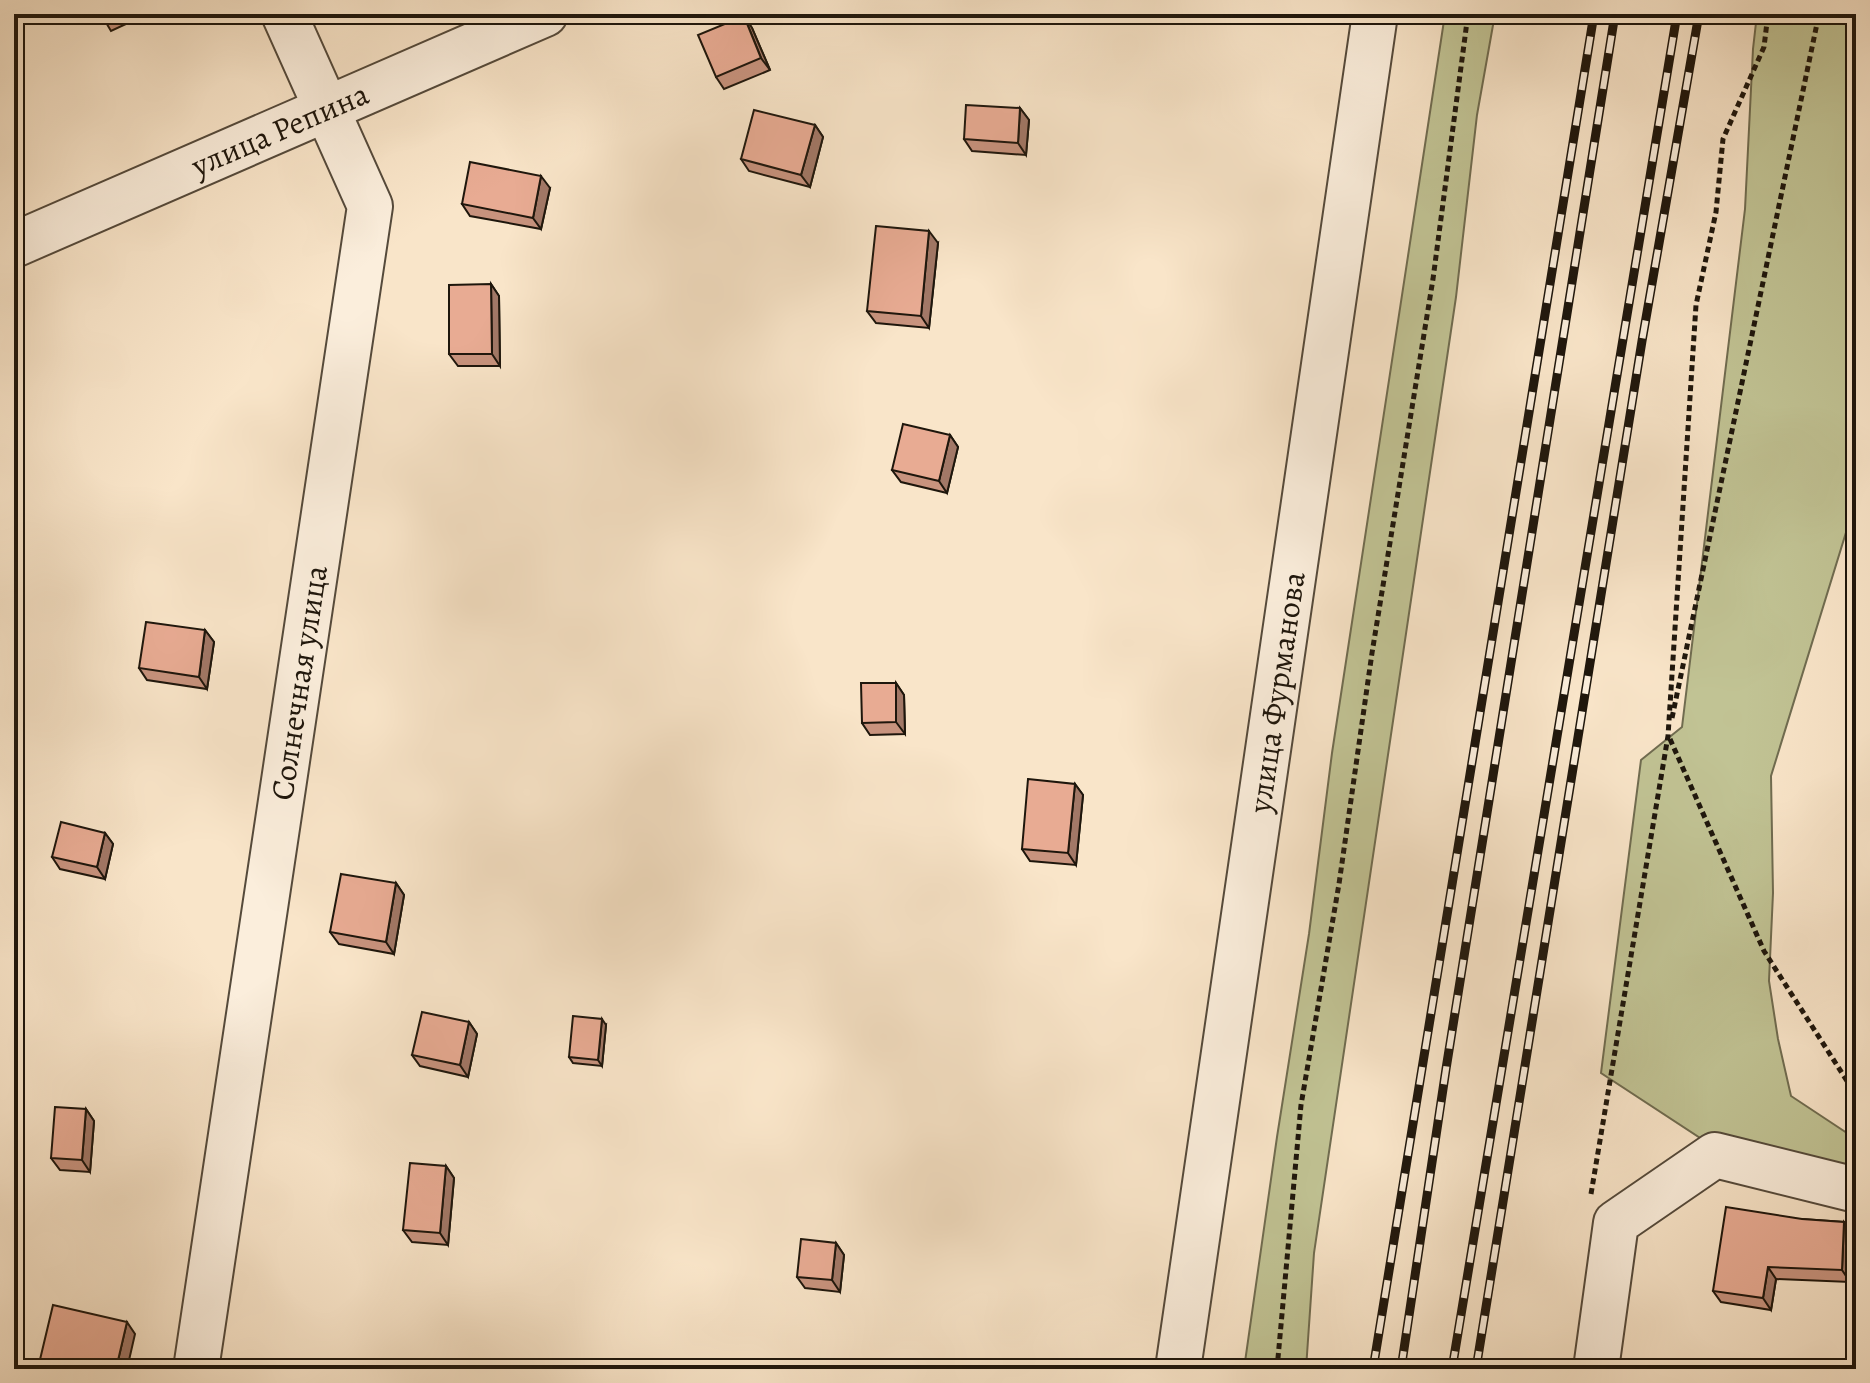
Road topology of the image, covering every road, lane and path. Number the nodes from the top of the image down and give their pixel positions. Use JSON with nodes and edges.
{"nodes":[{"id":1,"x":284,"y":14,"type":"edge"},
{"id":2,"x":545,"y":14,"type":"edge"},
{"id":3,"x":1375,"y":14,"type":"edge"},
{"id":4,"x":1468,"y":14,"type":"edge"},
{"id":5,"x":1768,"y":14,"type":"edge"},
{"id":6,"x":1819,"y":14,"type":"edge"},
{"id":7,"x":327,"y":108,"type":"junction"},
{"id":8,"x":14,"y":245,"type":"edge"},
{"id":9,"x":1668,"y":736,"type":"junction"},
{"id":10,"x":1856,"y":1095,"type":"edge"},
{"id":11,"x":1856,"y":1190,"type":"edge"},
{"id":12,"x":1603,"y":1211,"type":"junction"},
{"id":13,"x":196,"y":1369,"type":"edge"},
{"id":14,"x":1178,"y":1369,"type":"edge"},
{"id":15,"x":1277,"y":1369,"type":"edge"},
{"id":16,"x":1596,"y":1369,"type":"edge"}],
"edges":[{"from":1,"to":7,"type":"street","name":"Солнечная улица"},
{"from":2,"to":7,"type":"street","name":"улица Репина"},
{"from":3,"to":14,"type":"street","name":"улица Фурманова"},
{"from":4,"to":15,"type":"path"},
{"from":5,"to":9,"type":"path"},
{"from":6,"to":9,"type":"path"},
{"from":7,"to":8,"type":"street","name":"улица Репина"},
{"from":7,"to":13,"type":"street","name":"Солнечная улица"},
{"from":9,"to":10,"type":"path"},
{"from":9,"to":12,"type":"path"},
{"from":11,"to":12,"type":"street"},
{"from":12,"to":16,"type":"street"}]}
